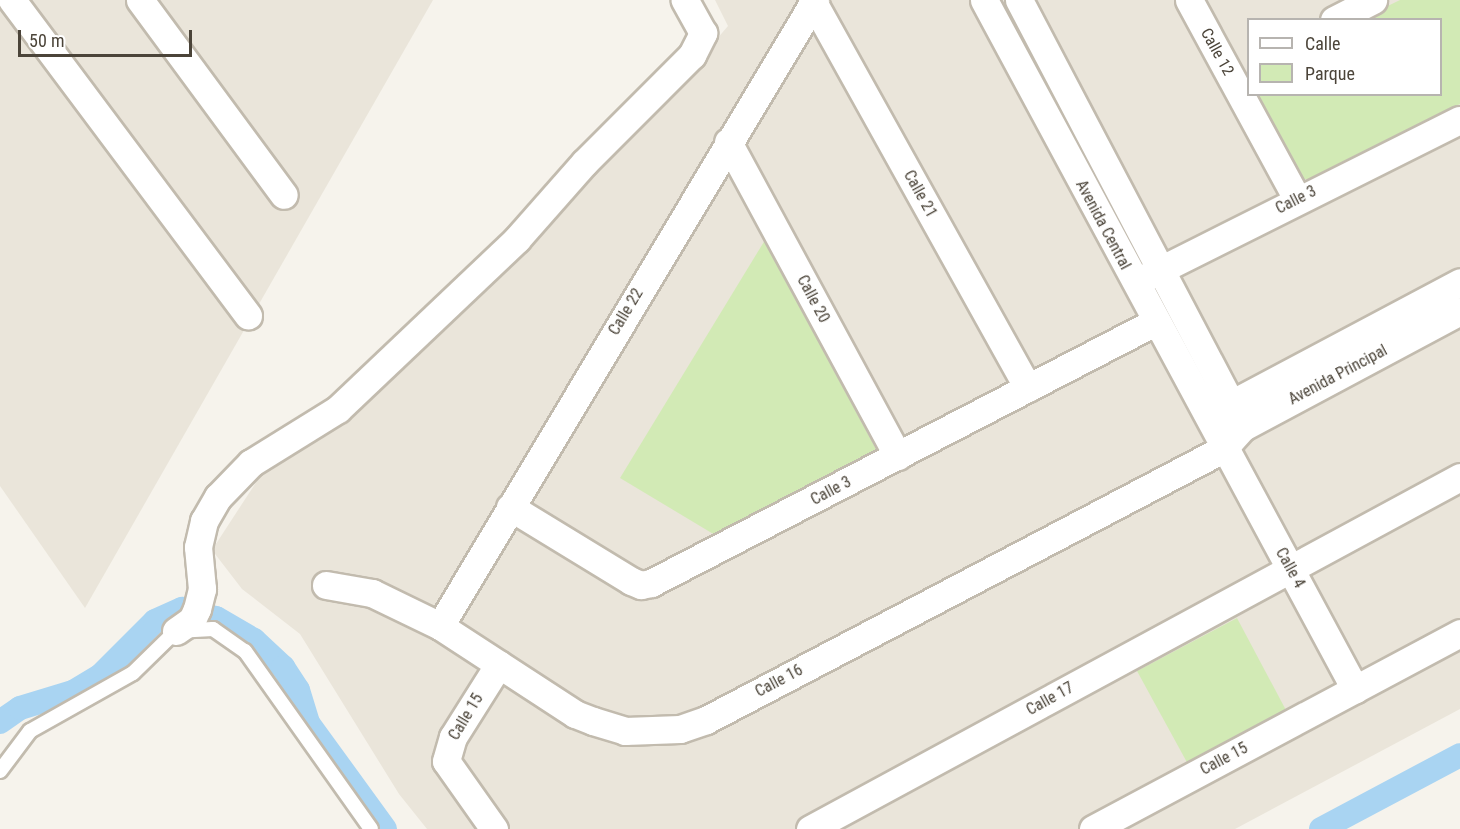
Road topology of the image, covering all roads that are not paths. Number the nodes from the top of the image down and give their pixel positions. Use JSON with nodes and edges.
{"nodes":[{"id":1,"x":12,"y":0,"type":"edge"},
{"id":2,"x":140,"y":0,"type":"edge"},
{"id":3,"x":685,"y":0,"type":"edge"},
{"id":4,"x":984,"y":0,"type":"edge"},
{"id":5,"x":1019,"y":0,"type":"edge"},
{"id":6,"x":1189,"y":0,"type":"edge"},
{"id":7,"x":1373,"y":0,"type":"edge"},
{"id":8,"x":813,"y":1,"type":"edge"},
{"id":9,"x":1338,"y":18,"type":"edge"},
{"id":10,"x":1238,"y":67,"type":"edge"},
{"id":11,"x":1247,"y":87,"type":"edge"},
{"id":12,"x":1251,"y":96,"type":"edge"},
{"id":13,"x":1460,"y":120,"type":"edge"},
{"id":14,"x":728,"y":142,"type":"junction"},
{"id":15,"x":284,"y":195,"type":"dead end"},
{"id":16,"x":1297,"y":199,"type":"junction"},
{"id":17,"x":1160,"y":270,"type":"junction"},
{"id":18,"x":1460,"y":282,"type":"edge"},
{"id":19,"x":1134,"y":283,"type":"junction"},
{"id":20,"x":1460,"y":311,"type":"edge"},
{"id":21,"x":248,"y":316,"type":"dead end"},
{"id":22,"x":1155,"y":322,"type":"junction"},
{"id":23,"x":1028,"y":388,"type":"junction"},
{"id":24,"x":1237,"y":415,"type":"junction"},
{"id":25,"x":1223,"y":449,"type":"junction"},
{"id":26,"x":898,"y":456,"type":"junction"},
{"id":27,"x":1460,"y":477,"type":"edge"},
{"id":28,"x":510,"y":507,"type":"junction"},
{"id":29,"x":1290,"y":568,"type":"junction"},
{"id":30,"x":326,"y":585,"type":"dead end"},
{"id":31,"x":188,"y":620,"type":"junction"},
{"id":32,"x":440,"y":626,"type":"junction"},
{"id":33,"x":1460,"y":633,"type":"edge"},
{"id":34,"x":499,"y":664,"type":"junction"},
{"id":35,"x":1354,"y":689,"type":"junction"},
{"id":36,"x":0,"y":771,"type":"edge"},
{"id":37,"x":371,"y":829,"type":"edge"},
{"id":38,"x":494,"y":829,"type":"edge"},
{"id":39,"x":810,"y":829,"type":"edge"},
{"id":40,"x":1093,"y":829,"type":"edge"}],
"edges":[{"from":1,"to":21,"type":"street"},
{"from":2,"to":15,"type":"street"},
{"from":3,"to":31,"type":"street"},
{"from":4,"to":19,"type":"street","name":"Avenida Central"},
{"from":5,"to":17,"type":"street","name":"Avenida Central"},
{"from":6,"to":10,"type":"street","name":"Calle 12"},
{"from":7,"to":9,"type":"street"},
{"from":8,"to":14,"type":"street","name":"Calle 22"},
{"from":8,"to":23,"type":"street","name":"Calle 21"},
{"from":10,"to":11,"type":"street","name":"Calle 12"},
{"from":12,"to":16,"type":"street","name":"Calle 12"},
{"from":13,"to":16,"type":"street","name":"Calle 3"},
{"from":14,"to":26,"type":"street","name":"Calle 20"},
{"from":14,"to":28,"type":"street","name":"Calle 22"},
{"from":16,"to":17,"type":"street","name":"Calle 3"},
{"from":17,"to":19,"type":"street","name":"Calle 3"},
{"from":17,"to":24,"type":"street","name":"Avenida Central"},
{"from":18,"to":24,"type":"street","name":"Avenida Principal"},
{"from":19,"to":22,"type":"street","name":"Avenida Central"},
{"from":20,"to":24,"type":"street","name":"Avenida Principal"},
{"from":22,"to":23,"type":"street","name":"Calle 3"},
{"from":22,"to":25,"type":"street","name":"Avenida Central"},
{"from":23,"to":26,"type":"street","name":"Calle 3"},
{"from":24,"to":25,"type":"street","name":"Avenida Principal"},
{"from":25,"to":29,"type":"street","name":"Calle 4"},
{"from":25,"to":34,"type":"street","name":"Calle 16"},
{"from":26,"to":28,"type":"street","name":"Calle 3"},
{"from":27,"to":29,"type":"street","name":"Calle 17"},
{"from":28,"to":32,"type":"street","name":"Calle 22"},
{"from":29,"to":35,"type":"street","name":"Calle 4"},
{"from":29,"to":39,"type":"street","name":"Calle 17"},
{"from":30,"to":32,"type":"street","name":"Calle 16"},
{"from":31,"to":36,"type":"lane"},
{"from":31,"to":37,"type":"lane"},
{"from":32,"to":34,"type":"street","name":"Calle 16"},
{"from":33,"to":35,"type":"street","name":"Calle 15"},
{"from":34,"to":38,"type":"street","name":"Calle 15"},
{"from":35,"to":40,"type":"street","name":"Calle 15"}]}
